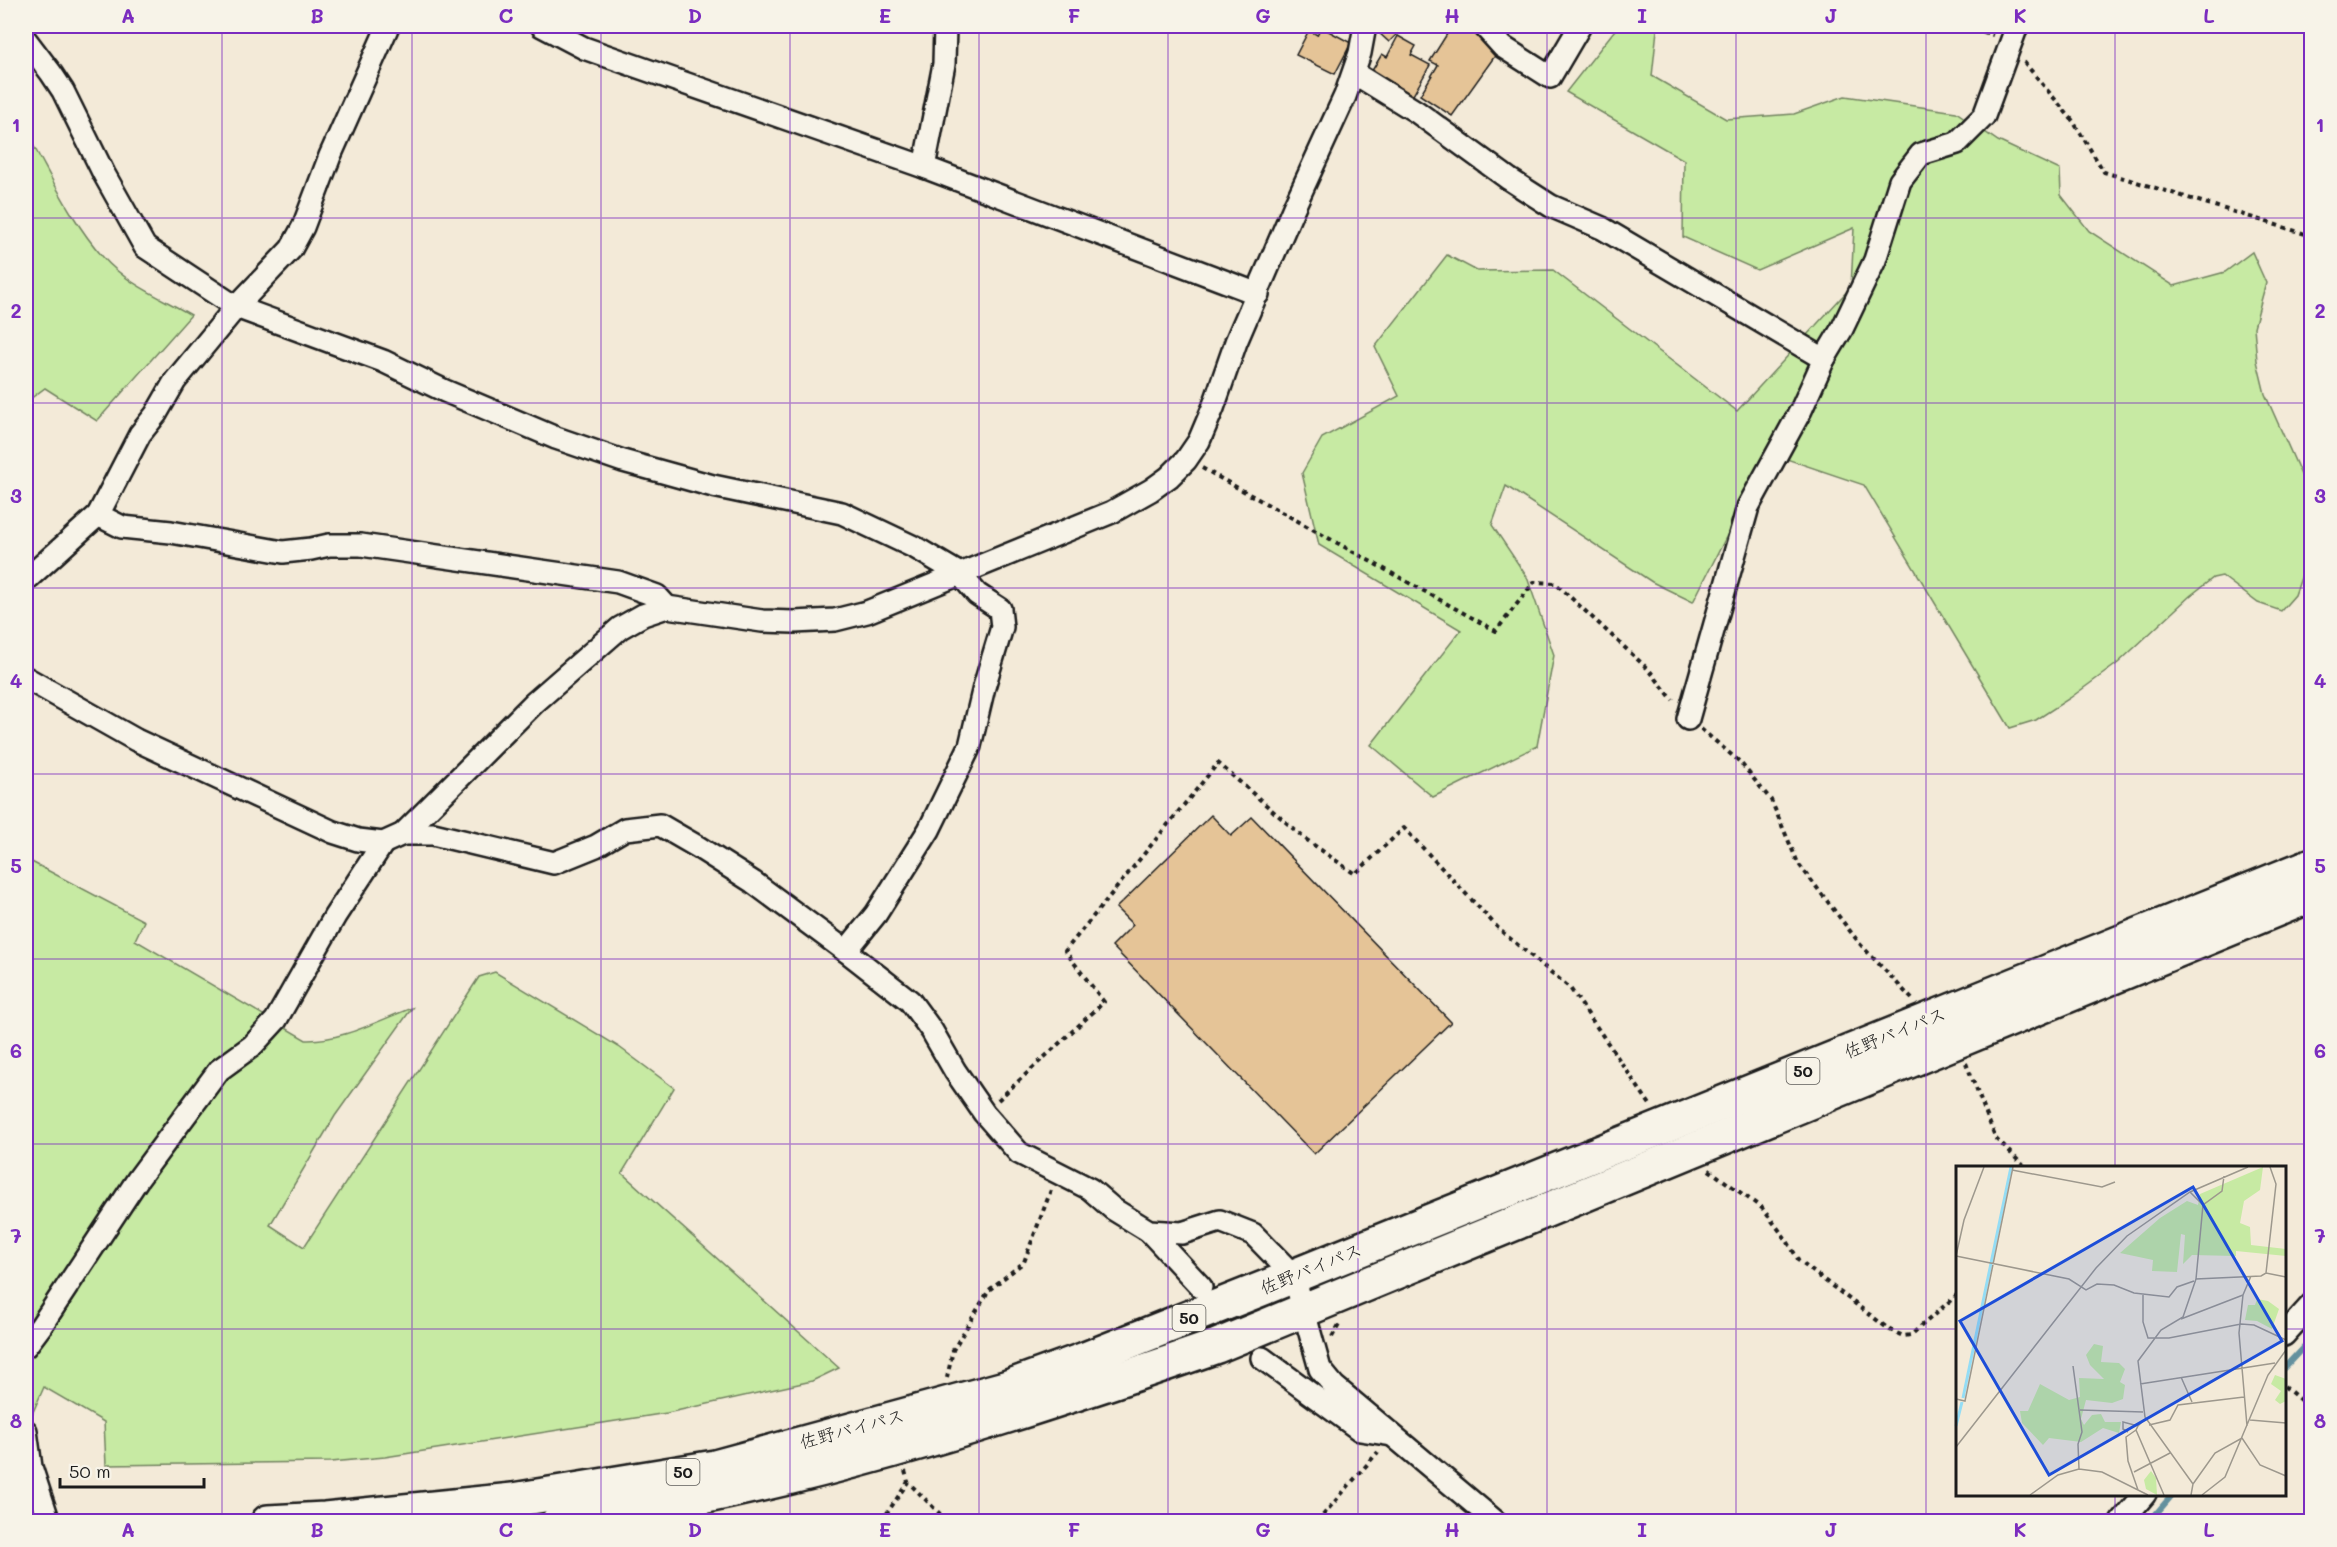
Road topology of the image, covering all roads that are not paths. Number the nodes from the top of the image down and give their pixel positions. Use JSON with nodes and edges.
{"nodes":[{"id":1,"x":388,"y":26,"type":"edge"},
{"id":2,"x":543,"y":26,"type":"edge"},
{"id":3,"x":945,"y":26,"type":"edge"},
{"id":4,"x":1365,"y":26,"type":"edge"},
{"id":5,"x":1484,"y":26,"type":"edge"},
{"id":6,"x":1580,"y":26,"type":"edge"},
{"id":7,"x":2013,"y":37,"type":"edge"},
{"id":8,"x":26,"y":40,"type":"edge"},
{"id":9,"x":1354,"y":73,"type":"junction"},
{"id":10,"x":924,"y":167,"type":"junction"},
{"id":11,"x":1257,"y":294,"type":"junction"},
{"id":12,"x":236,"y":307,"type":"junction"},
{"id":13,"x":1824,"y":359,"type":"junction"},
{"id":14,"x":98,"y":515,"type":"junction"},
{"id":15,"x":960,"y":574,"type":"junction"},
{"id":16,"x":26,"y":580,"type":"edge"},
{"id":17,"x":667,"y":607,"type":"junction"},
{"id":18,"x":26,"y":678,"type":"edge"},
{"id":19,"x":1688,"y":719,"type":"road end"},
{"id":20,"x":403,"y":834,"type":"junction"},
{"id":21,"x":383,"y":843,"type":"junction"},
{"id":22,"x":2312,"y":865,"type":"edge"},
{"id":23,"x":2312,"y":895,"type":"edge"},
{"id":24,"x":846,"y":951,"type":"junction"},
{"id":25,"x":1149,"y":1231,"type":"junction"},
{"id":26,"x":1293,"y":1276,"type":"junction"},
{"id":27,"x":1201,"y":1287,"type":"dead end"},
{"id":28,"x":2312,"y":1304,"type":"edge"},
{"id":29,"x":1303,"y":1311,"type":"junction"},
{"id":30,"x":2286,"y":1333,"type":"edge"},
{"id":31,"x":26,"y":1346,"type":"edge"},
{"id":32,"x":1262,"y":1358,"type":"dead end"},
{"id":33,"x":26,"y":1431,"type":"edge"},
{"id":34,"x":1393,"y":1435,"type":"junction"},
{"id":35,"x":2143,"y":1496,"type":"edge"},
{"id":36,"x":48,"y":1521,"type":"edge"},
{"id":37,"x":268,"y":1521,"type":"edge"},
{"id":38,"x":558,"y":1521,"type":"edge"},
{"id":39,"x":1496,"y":1521,"type":"edge"},
{"id":40,"x":2121,"y":1521,"type":"edge"}],
"edges":[{"from":1,"to":12,"type":"street"},
{"from":2,"to":10,"type":"street"},
{"from":3,"to":10,"type":"street"},
{"from":4,"to":9,"type":"street"},
{"from":5,"to":6,"type":"street"},
{"from":7,"to":13,"type":"street"},
{"from":8,"to":12,"type":"street"},
{"from":9,"to":11,"type":"street"},
{"from":9,"to":13,"type":"street"},
{"from":10,"to":11,"type":"street"},
{"from":11,"to":15,"type":"street"},
{"from":12,"to":14,"type":"street"},
{"from":12,"to":15,"type":"street"},
{"from":13,"to":19,"type":"street"},
{"from":14,"to":16,"type":"street"},
{"from":14,"to":17,"type":"street"},
{"from":15,"to":17,"type":"street"},
{"from":15,"to":24,"type":"street"},
{"from":17,"to":20,"type":"street"},
{"from":18,"to":21,"type":"street"},
{"from":20,"to":21,"type":"street"},
{"from":20,"to":24,"type":"street"},
{"from":21,"to":31,"type":"street"},
{"from":22,"to":26,"type":"highway","name":"佐野バイパス","number":"50"},
{"from":23,"to":29,"type":"highway","name":"佐野バイパス","number":"50"},
{"from":24,"to":25,"type":"street"},
{"from":25,"to":26,"type":"street"},
{"from":25,"to":27,"type":"street"},
{"from":26,"to":29,"type":"street"},
{"from":26,"to":37,"type":"highway","name":"佐野バイパス","number":"50"},
{"from":28,"to":30,"type":"street"},
{"from":29,"to":34,"type":"street"},
{"from":29,"to":38,"type":"highway","name":"佐野バイパス","number":"50"},
{"from":32,"to":34,"type":"street"},
{"from":33,"to":36,"type":"street"},
{"from":34,"to":39,"type":"street"},
{"from":35,"to":40,"type":"street"}]}
